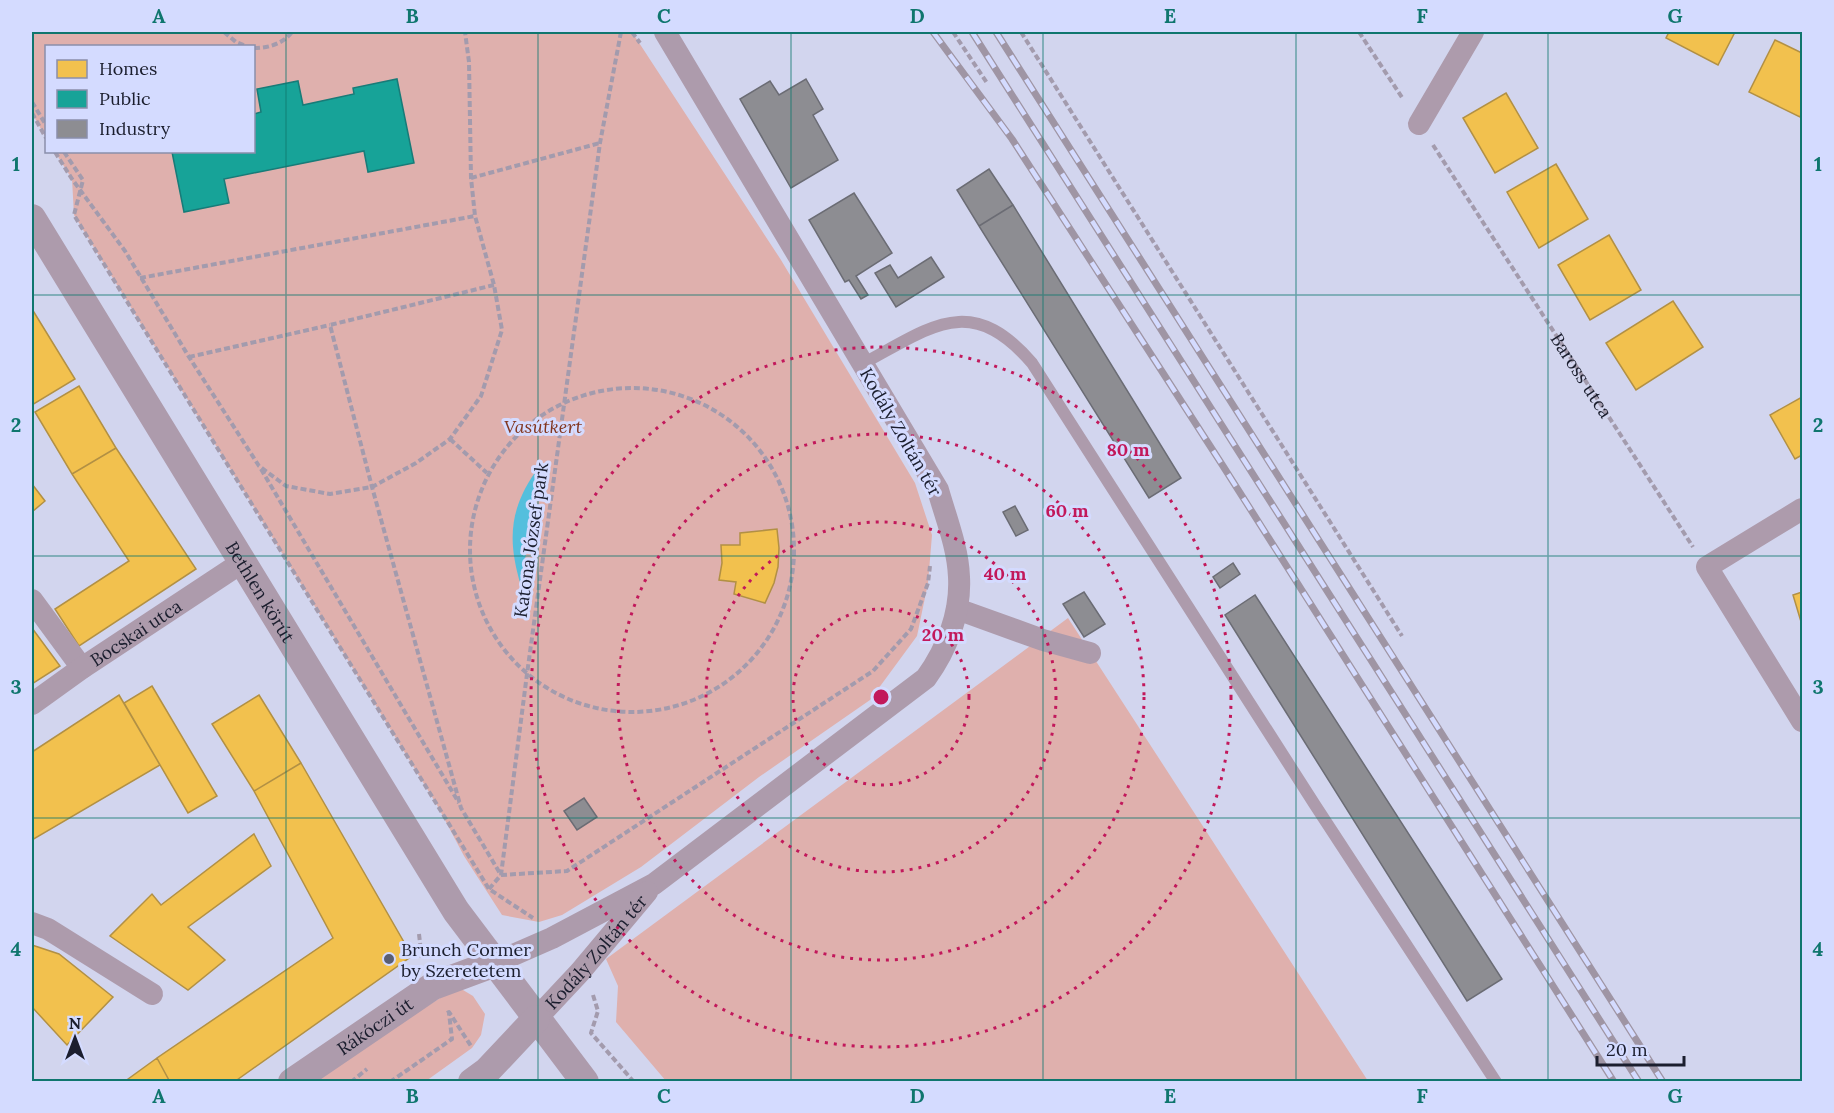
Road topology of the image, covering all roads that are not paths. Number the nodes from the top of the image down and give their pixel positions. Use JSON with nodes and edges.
{"nodes":[{"id":1,"x":665,"y":32,"type":"edge"},
{"id":2,"x":1473,"y":32,"type":"edge"},
{"id":3,"x":1419,"y":124,"type":"road end"},
{"id":4,"x":32,"y":218,"type":"edge"},
{"id":5,"x":862,"y":364,"type":"junction"},
{"id":6,"x":1803,"y":508,"type":"edge"},
{"id":7,"x":241,"y":562,"type":"junction"},
{"id":8,"x":32,"y":600,"type":"edge"},
{"id":9,"x":957,"y":609,"type":"junction"},
{"id":10,"x":1090,"y":652,"type":"dead end"},
{"id":11,"x":82,"y":668,"type":"junction"},
{"id":12,"x":32,"y":704,"type":"edge"},
{"id":13,"x":1803,"y":721,"type":"edge"},
{"id":14,"x":654,"y":884,"type":"junction"},
{"id":15,"x":32,"y":923,"type":"edge"},
{"id":16,"x":495,"y":963,"type":"junction"},
{"id":17,"x":152,"y":994,"type":"dead end"},
{"id":18,"x":536,"y":1019,"type":"junction"},
{"id":19,"x":292,"y":1082,"type":"edge"},
{"id":20,"x":472,"y":1082,"type":"edge"},
{"id":21,"x":585,"y":1082,"type":"edge"},
{"id":22,"x":1496,"y":1082,"type":"edge"}],
"edges":[{"from":1,"to":5,"type":"street","name":"Kodály Zoltán tér"},
{"from":2,"to":3,"type":"street"},
{"from":4,"to":7,"type":"street","name":"Bethlen körút"},
{"from":5,"to":9,"type":"street","name":"Kodály Zoltán tér"},
{"from":5,"to":22,"type":"lane"},
{"from":6,"to":13,"type":"street"},
{"from":7,"to":11,"type":"street","name":"Bocskai utca"},
{"from":7,"to":16,"type":"street","name":"Bethlen körút"},
{"from":8,"to":11,"type":"street"},
{"from":9,"to":10,"type":"street"},
{"from":9,"to":14,"type":"street","name":"Kodály Zoltán tér"},
{"from":11,"to":12,"type":"street","name":"Bocskai utca"},
{"from":14,"to":16,"type":"street","name":"Kodály Zoltán tér"},
{"from":14,"to":18,"type":"street","name":"Kodály Zoltán tér"},
{"from":15,"to":17,"type":"street"},
{"from":16,"to":18,"type":"street","name":"Bethlen körút"},
{"from":16,"to":19,"type":"street","name":"Rákóczi út"},
{"from":18,"to":20,"type":"street"},
{"from":18,"to":21,"type":"street","name":"Bethlen körút"}]}
